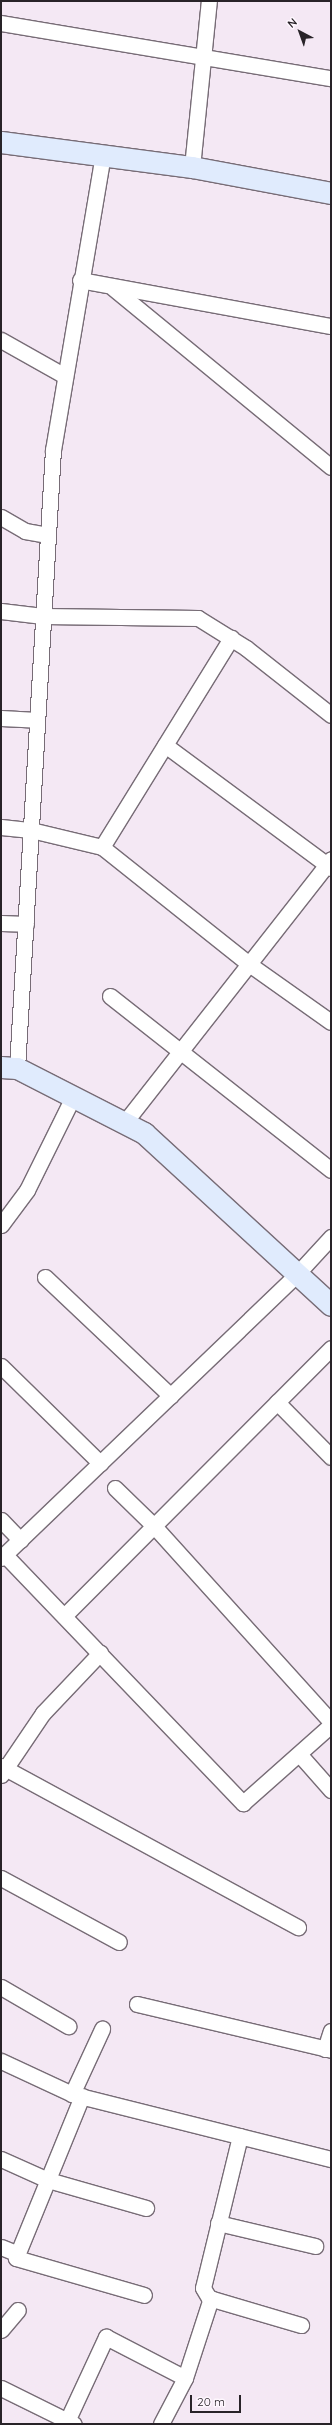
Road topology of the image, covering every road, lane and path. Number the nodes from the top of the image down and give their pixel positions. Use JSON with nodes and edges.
{"nodes":[{"id":1,"x":209,"y":1,"type":"edge"},
{"id":2,"x":1,"y":23,"type":"edge"},
{"id":3,"x":201,"y":57,"type":"junction"},
{"id":4,"x":331,"y":78,"type":"edge"},
{"id":5,"x":1,"y":142,"type":"edge"},
{"id":6,"x":103,"y":154,"type":"junction"},
{"id":7,"x":192,"y":168,"type":"junction"},
{"id":8,"x":331,"y":193,"type":"edge"},
{"id":9,"x":80,"y":280,"type":"junction"},
{"id":10,"x":113,"y":288,"type":"junction"},
{"id":11,"x":331,"y":326,"type":"edge"},
{"id":12,"x":1,"y":340,"type":"edge"},
{"id":13,"x":65,"y":376,"type":"junction"},
{"id":14,"x":331,"y":467,"type":"edge"},
{"id":15,"x":1,"y":517,"type":"edge"},
{"id":16,"x":48,"y":535,"type":"junction"},
{"id":17,"x":1,"y":611,"type":"edge"},
{"id":18,"x":43,"y":616,"type":"junction"},
{"id":19,"x":231,"y":638,"type":"junction"},
{"id":20,"x":331,"y":715,"type":"edge"},
{"id":21,"x":1,"y":718,"type":"edge"},
{"id":22,"x":37,"y":720,"type":"junction"},
{"id":23,"x":165,"y":745,"type":"junction"},
{"id":24,"x":1,"y":827,"type":"edge"},
{"id":25,"x":31,"y":830,"type":"junction"},
{"id":26,"x":102,"y":847,"type":"junction"},
{"id":27,"x":330,"y":864,"type":"edge"},
{"id":28,"x":1,"y":923,"type":"edge"},
{"id":29,"x":26,"y":924,"type":"junction"},
{"id":30,"x":249,"y":964,"type":"junction"},
{"id":31,"x":110,"y":996,"type":"dead end"},
{"id":32,"x":331,"y":1022,"type":"edge"},
{"id":33,"x":180,"y":1052,"type":"junction"},
{"id":34,"x":9,"y":1067,"type":"edge"},
{"id":35,"x":74,"y":1095,"type":"junction"},
{"id":36,"x":125,"y":1122,"type":"junction"},
{"id":37,"x":331,"y":1170,"type":"edge"},
{"id":38,"x":1,"y":1225,"type":"edge"},
{"id":39,"x":331,"y":1237,"type":"edge"},
{"id":40,"x":296,"y":1275,"type":"junction"},
{"id":41,"x":45,"y":1277,"type":"dead end"},
{"id":42,"x":331,"y":1305,"type":"edge"},
{"id":43,"x":331,"y":1348,"type":"edge"},
{"id":44,"x":1,"y":1366,"type":"edge"},
{"id":45,"x":171,"y":1396,"type":"junction"},
{"id":46,"x":277,"y":1402,"type":"junction"},
{"id":47,"x":331,"y":1457,"type":"edge"},
{"id":48,"x":100,"y":1463,"type":"junction"},
{"id":49,"x":115,"y":1488,"type":"dead end"},
{"id":50,"x":1,"y":1520,"type":"edge"},
{"id":51,"x":154,"y":1526,"type":"junction"},
{"id":52,"x":20,"y":1540,"type":"junction"},
{"id":53,"x":3,"y":1557,"type":"edge"},
{"id":54,"x":64,"y":1616,"type":"junction"},
{"id":55,"x":100,"y":1653,"type":"junction"},
{"id":56,"x":331,"y":1724,"type":"edge"},
{"id":57,"x":300,"y":1755,"type":"junction"},
{"id":58,"x":2,"y":1770,"type":"edge"},
{"id":59,"x":331,"y":1790,"type":"edge"},
{"id":60,"x":1,"y":1878,"type":"edge"},
{"id":61,"x":298,"y":1927,"type":"dead end"},
{"id":62,"x":119,"y":1942,"type":"dead end"},
{"id":63,"x":1,"y":1987,"type":"edge"},
{"id":64,"x":137,"y":2004,"type":"dead end"},
{"id":65,"x":68,"y":2026,"type":"dead end"},
{"id":66,"x":102,"y":2029,"type":"dead end"},
{"id":67,"x":331,"y":2031,"type":"edge"},
{"id":68,"x":328,"y":2050,"type":"edge"},
{"id":69,"x":1,"y":2061,"type":"edge"},
{"id":70,"x":77,"y":2095,"type":"junction"},
{"id":71,"x":240,"y":2136,"type":"junction"},
{"id":72,"x":1,"y":2159,"type":"edge"},
{"id":73,"x":331,"y":2159,"type":"edge"},
{"id":74,"x":48,"y":2180,"type":"junction"},
{"id":75,"x":146,"y":2208,"type":"dead end"},
{"id":76,"x":218,"y":2223,"type":"junction"},
{"id":77,"x":316,"y":2246,"type":"dead end"},
{"id":78,"x":1,"y":2247,"type":"edge"},
{"id":79,"x":18,"y":2254,"type":"junction"},
{"id":80,"x":144,"y":2294,"type":"dead end"},
{"id":81,"x":210,"y":2298,"type":"junction"},
{"id":82,"x":18,"y":2310,"type":"dead end"},
{"id":83,"x":301,"y":2324,"type":"dead end"},
{"id":84,"x":1,"y":2330,"type":"edge"},
{"id":85,"x":185,"y":2378,"type":"junction"},
{"id":86,"x":1,"y":2388,"type":"edge"},
{"id":87,"x":71,"y":2422,"type":"edge"},
{"id":88,"x":161,"y":2424,"type":"edge"}],
"edges":[{"from":1,"to":3,"type":"street"},
{"from":2,"to":3,"type":"street"},
{"from":3,"to":4,"type":"street"},
{"from":3,"to":7,"type":"street"},
{"from":5,"to":6,"type":"main road"},
{"from":6,"to":7,"type":"main road"},
{"from":6,"to":9,"type":"street"},
{"from":7,"to":8,"type":"main road"},
{"from":9,"to":10,"type":"street"},
{"from":9,"to":13,"type":"street"},
{"from":10,"to":11,"type":"street"},
{"from":10,"to":14,"type":"street"},
{"from":12,"to":13,"type":"street"},
{"from":13,"to":16,"type":"street"},
{"from":15,"to":16,"type":"street"},
{"from":16,"to":18,"type":"street"},
{"from":17,"to":18,"type":"street"},
{"from":18,"to":19,"type":"street"},
{"from":18,"to":22,"type":"street"},
{"from":19,"to":20,"type":"street"},
{"from":19,"to":23,"type":"street"},
{"from":21,"to":22,"type":"street"},
{"from":22,"to":25,"type":"street"},
{"from":23,"to":26,"type":"street"},
{"from":23,"to":27,"type":"street"},
{"from":24,"to":25,"type":"street"},
{"from":25,"to":26,"type":"street"},
{"from":25,"to":29,"type":"street"},
{"from":26,"to":30,"type":"street"},
{"from":27,"to":30,"type":"street"},
{"from":28,"to":29,"type":"street"},
{"from":29,"to":34,"type":"street"},
{"from":30,"to":32,"type":"street"},
{"from":30,"to":33,"type":"street"},
{"from":31,"to":33,"type":"street"},
{"from":33,"to":36,"type":"street"},
{"from":33,"to":37,"type":"street"},
{"from":34,"to":35,"type":"main road"},
{"from":35,"to":36,"type":"main road"},
{"from":35,"to":38,"type":"street"},
{"from":36,"to":40,"type":"main road"},
{"from":39,"to":40,"type":"street"},
{"from":40,"to":42,"type":"main road"},
{"from":40,"to":45,"type":"street"},
{"from":41,"to":45,"type":"street"},
{"from":43,"to":46,"type":"street"},
{"from":44,"to":48,"type":"street"},
{"from":45,"to":48,"type":"street"},
{"from":46,"to":47,"type":"street"},
{"from":46,"to":51,"type":"street"},
{"from":48,"to":52,"type":"street"},
{"from":49,"to":51,"type":"street"},
{"from":50,"to":52,"type":"street"},
{"from":51,"to":54,"type":"street"},
{"from":51,"to":56,"type":"street"},
{"from":52,"to":53,"type":"street"},
{"from":53,"to":54,"type":"street"},
{"from":54,"to":55,"type":"street"},
{"from":55,"to":57,"type":"street"},
{"from":55,"to":58,"type":"street"},
{"from":56,"to":57,"type":"street"},
{"from":57,"to":59,"type":"street"},
{"from":58,"to":61,"type":"street"},
{"from":60,"to":62,"type":"street"},
{"from":63,"to":65,"type":"street"},
{"from":64,"to":68,"type":"street"},
{"from":66,"to":70,"type":"street"},
{"from":67,"to":68,"type":"street"},
{"from":69,"to":70,"type":"street"},
{"from":70,"to":71,"type":"street"},
{"from":70,"to":74,"type":"street"},
{"from":71,"to":73,"type":"street"},
{"from":71,"to":76,"type":"street"},
{"from":72,"to":74,"type":"street"},
{"from":74,"to":75,"type":"street"},
{"from":74,"to":79,"type":"street"},
{"from":76,"to":77,"type":"street"},
{"from":76,"to":81,"type":"street"},
{"from":78,"to":79,"type":"street"},
{"from":79,"to":80,"type":"street"},
{"from":81,"to":83,"type":"street"},
{"from":81,"to":85,"type":"street"},
{"from":82,"to":84,"type":"street"},
{"from":85,"to":87,"type":"street"},
{"from":85,"to":88,"type":"street"},
{"from":86,"to":87,"type":"street"}]}
